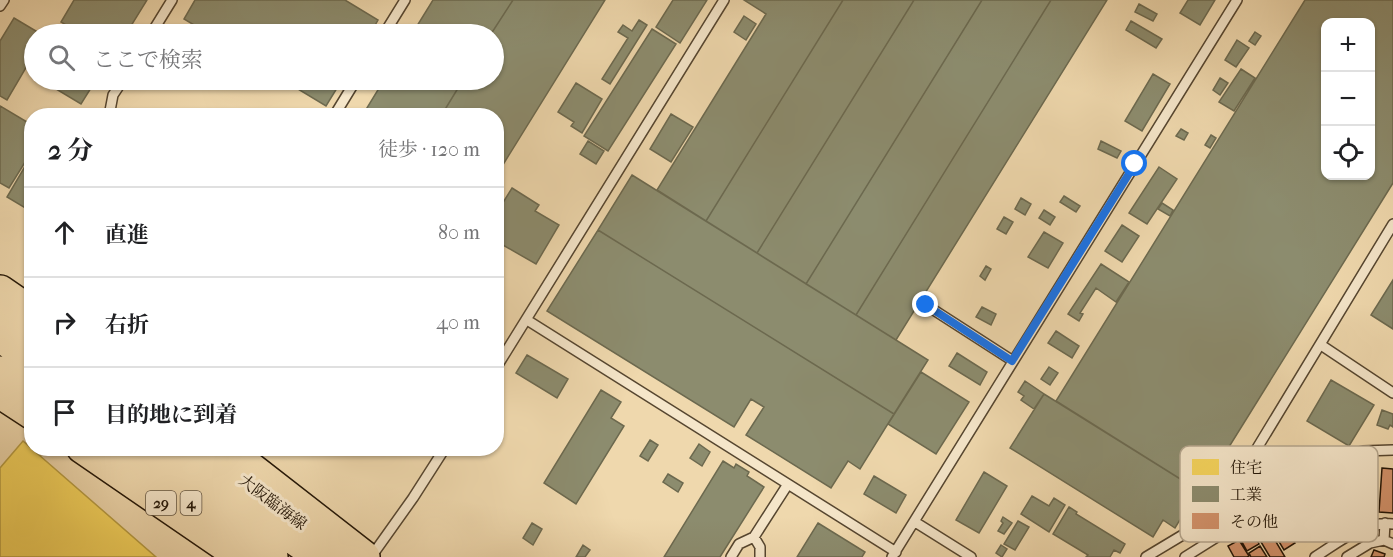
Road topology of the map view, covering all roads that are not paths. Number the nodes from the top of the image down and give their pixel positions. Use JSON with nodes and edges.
{"nodes":[{"id":1,"x":4,"y":0,"type":"edge"},
{"id":2,"x":172,"y":0,"type":"edge"},
{"id":3,"x":405,"y":0,"type":"edge"},
{"id":4,"x":724,"y":0,"type":"edge"},
{"id":5,"x":1237,"y":0,"type":"edge"},
{"id":6,"x":0,"y":6,"type":"edge"},
{"id":7,"x":157,"y":24,"type":"edge"},
{"id":8,"x":390,"y":24,"type":"edge"},
{"id":9,"x":116,"y":90,"type":"edge"},
{"id":10,"x":350,"y":90,"type":"edge"},
{"id":11,"x":111,"y":108,"type":"edge"},
{"id":12,"x":339,"y":108,"type":"edge"},
{"id":13,"x":1393,"y":225,"type":"edge"},
{"id":14,"x":0,"y":292,"type":"edge"},
{"id":15,"x":926,"y":305,"type":"dead end"},
{"id":16,"x":0,"y":313,"type":"edge"},
{"id":17,"x":527,"y":320,"type":"junction"},
{"id":18,"x":24,"y":330,"type":"edge"},
{"id":19,"x":24,"y":331,"type":"edge"},
{"id":20,"x":1321,"y":345,"type":"junction"},
{"id":21,"x":504,"y":356,"type":"edge"},
{"id":22,"x":1012,"y":361,"type":"junction"},
{"id":23,"x":0,"y":373,"type":"edge"},
{"id":24,"x":0,"y":379,"type":"edge"},
{"id":25,"x":24,"y":390,"type":"edge"},
{"id":26,"x":24,"y":392,"type":"edge"},
{"id":27,"x":0,"y":393,"type":"edge"},
{"id":28,"x":1393,"y":393,"type":"edge"},
{"id":29,"x":24,"y":409,"type":"edge"},
{"id":30,"x":1259,"y":446,"type":"edge"},
{"id":31,"x":1378,"y":450,"type":"edge"},
{"id":32,"x":1393,"y":450,"type":"edge"},
{"id":33,"x":94,"y":456,"type":"edge"},
{"id":34,"x":123,"y":456,"type":"edge"},
{"id":35,"x":177,"y":456,"type":"edge"},
{"id":36,"x":210,"y":456,"type":"edge"},
{"id":37,"x":233,"y":456,"type":"edge"},
{"id":38,"x":440,"y":456,"type":"edge"},
{"id":39,"x":788,"y":483,"type":"junction"},
{"id":40,"x":915,"y":522,"type":"junction"},
{"id":41,"x":1389,"y":523,"type":"edge"},
{"id":42,"x":754,"y":537,"type":"junction"},
{"id":43,"x":1180,"y":537,"type":"edge"},
{"id":44,"x":1209,"y":542,"type":"edge"},
{"id":45,"x":1339,"y":542,"type":"edge"},
{"id":46,"x":1389,"y":542,"type":"edge"},
{"id":47,"x":894,"y":554,"type":"edge"},
{"id":48,"x":241,"y":557,"type":"edge"},
{"id":49,"x":270,"y":557,"type":"edge"},
{"id":50,"x":322,"y":557,"type":"edge"},
{"id":51,"x":347,"y":557,"type":"edge"},
{"id":52,"x":363,"y":557,"type":"edge"},
{"id":53,"x":371,"y":557,"type":"edge"},
{"id":54,"x":731,"y":557,"type":"edge"},
{"id":55,"x":760,"y":557,"type":"edge"},
{"id":56,"x":971,"y":557,"type":"edge"},
{"id":57,"x":1146,"y":557,"type":"edge"},
{"id":58,"x":1185,"y":557,"type":"edge"},
{"id":59,"x":1315,"y":557,"type":"edge"},
{"id":60,"x":1347,"y":557,"type":"edge"}],
"edges":[{"from":1,"to":6,"type":"lane"},
{"from":2,"to":7,"type":"lane"},
{"from":3,"to":8,"type":"lane"},
{"from":4,"to":17,"type":"lane"},
{"from":5,"to":22,"type":"lane"},
{"from":9,"to":11,"type":"lane"},
{"from":10,"to":12,"type":"lane"},
{"from":13,"to":20,"type":"lane"},
{"from":14,"to":18,"type":"highway"},
{"from":15,"to":22,"type":"lane"},
{"from":16,"to":19,"type":"main road"},
{"from":17,"to":21,"type":"lane"},
{"from":17,"to":39,"type":"lane"},
{"from":20,"to":28,"type":"lane"},
{"from":20,"to":30,"type":"lane"},
{"from":22,"to":40,"type":"lane"},
{"from":23,"to":25,"type":"highway"},
{"from":24,"to":26,"type":"highway"},
{"from":27,"to":29,"type":"main road"},
{"from":31,"to":32,"type":"lane"},
{"from":33,"to":48,"type":"main road","number":"29"},
{"from":34,"to":49,"type":"highway","number":"4"},
{"from":35,"to":50,"type":"highway","number":"4"},
{"from":36,"to":51,"type":"main road","name":"大阪臨海線"},
{"from":37,"to":52,"type":"highway"},
{"from":38,"to":53,"type":"lane"},
{"from":39,"to":42,"type":"lane"},
{"from":39,"to":47,"type":"lane"},
{"from":40,"to":47,"type":"lane"},
{"from":40,"to":56,"type":"lane"},
{"from":41,"to":46,"type":"lane"},
{"from":42,"to":54,"type":"lane"},
{"from":42,"to":55,"type":"lane"},
{"from":43,"to":57,"type":"lane"},
{"from":44,"to":58,"type":"lane"},
{"from":45,"to":59,"type":"lane"},
{"from":46,"to":60,"type":"lane"}]}
